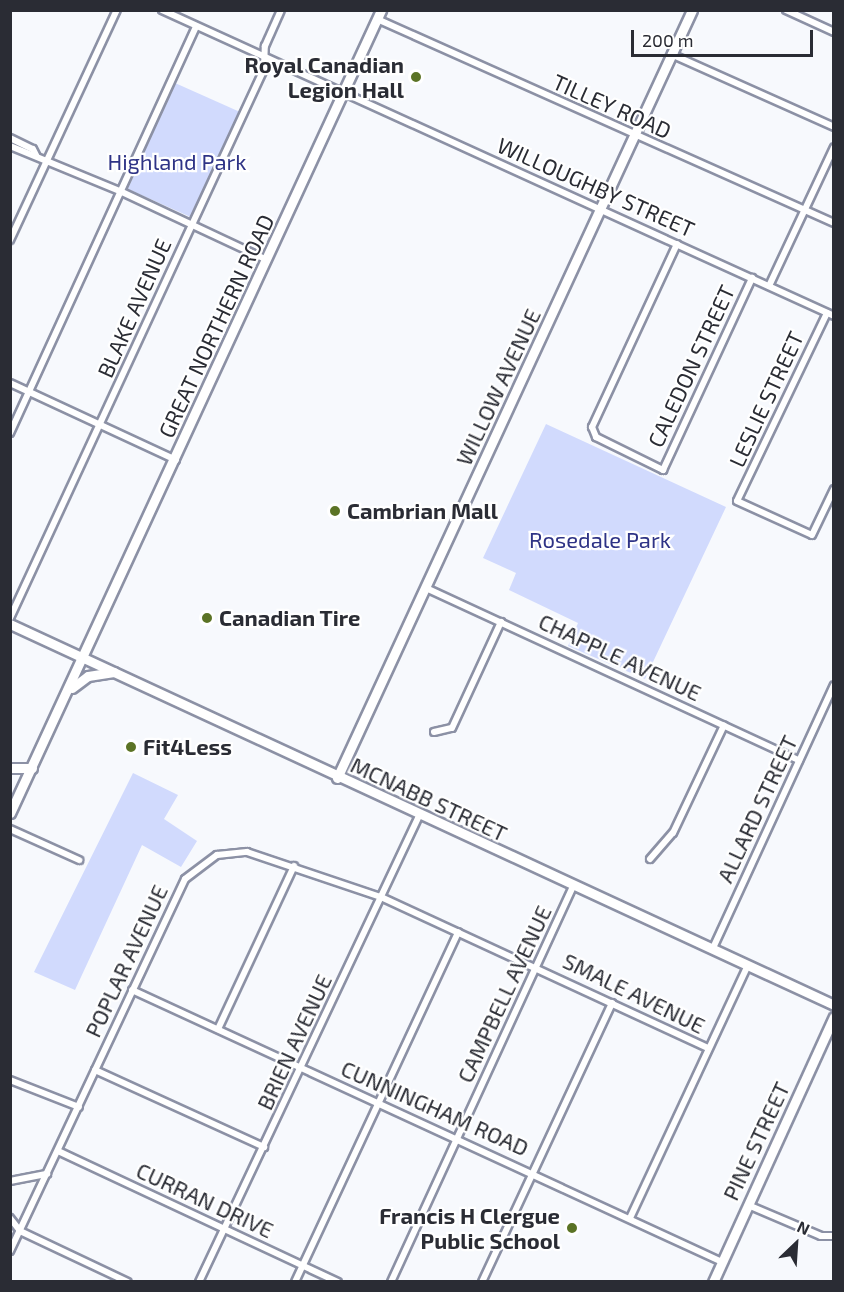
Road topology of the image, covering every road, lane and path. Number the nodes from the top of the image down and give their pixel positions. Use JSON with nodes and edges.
{"nodes":[{"id":1,"x":117,"y":10,"type":"edge"},
{"id":2,"x":162,"y":10,"type":"edge"},
{"id":3,"x":281,"y":10,"type":"edge"},
{"id":4,"x":692,"y":10,"type":"edge"},
{"id":5,"x":786,"y":10,"type":"edge"},
{"id":6,"x":379,"y":15,"type":"edge"},
{"id":7,"x":196,"y":26,"type":"junction"},
{"id":8,"x":834,"y":32,"type":"edge"},
{"id":9,"x":671,"y":54,"type":"junction"},
{"id":10,"x":264,"y":56,"type":"junction"},
{"id":11,"x":343,"y":92,"type":"junction"},
{"id":12,"x":834,"y":126,"type":"edge"},
{"id":13,"x":633,"y":135,"type":"junction"},
{"id":14,"x":10,"y":138,"type":"edge"},
{"id":15,"x":10,"y":146,"type":"edge"},
{"id":16,"x":834,"y":147,"type":"edge"},
{"id":17,"x":36,"y":155,"type":"junction"},
{"id":18,"x":48,"y":159,"type":"junction"},
{"id":19,"x":122,"y":192,"type":"junction"},
{"id":20,"x":600,"y":210,"type":"junction"},
{"id":21,"x":804,"y":210,"type":"junction"},
{"id":22,"x":834,"y":224,"type":"edge"},
{"id":23,"x":191,"y":225,"type":"junction"},
{"id":24,"x":10,"y":240,"type":"edge"},
{"id":25,"x":677,"y":244,"type":"junction"},
{"id":26,"x":268,"y":261,"type":"junction"},
{"id":27,"x":752,"y":278,"type":"junction"},
{"id":28,"x":769,"y":286,"type":"junction"},
{"id":29,"x":830,"y":314,"type":"edge"},
{"id":30,"x":10,"y":383,"type":"edge"},
{"id":31,"x":30,"y":392,"type":"junction"},
{"id":32,"x":101,"y":425,"type":"junction"},
{"id":33,"x":10,"y":433,"type":"edge"},
{"id":34,"x":176,"y":460,"type":"junction"},
{"id":35,"x":834,"y":489,"type":"edge"},
{"id":36,"x":426,"y":588,"type":"junction"},
{"id":37,"x":10,"y":618,"type":"edge"},
{"id":38,"x":501,"y":622,"type":"junction"},
{"id":39,"x":10,"y":624,"type":"edge"},
{"id":40,"x":84,"y":657,"type":"junction"},
{"id":41,"x":116,"y":672,"type":"junction"},
{"id":42,"x":834,"y":685,"type":"edge"},
{"id":43,"x":70,"y":689,"type":"junction"},
{"id":44,"x":724,"y":724,"type":"junction"},
{"id":45,"x":434,"y":732,"type":"dead end"},
{"id":46,"x":799,"y":760,"type":"junction"},
{"id":47,"x":10,"y":768,"type":"edge"},
{"id":48,"x":32,"y":768,"type":"junction"},
{"id":49,"x":337,"y":778,"type":"junction"},
{"id":50,"x":10,"y":813,"type":"edge"},
{"id":51,"x":419,"y":816,"type":"junction"},
{"id":52,"x":10,"y":829,"type":"edge"},
{"id":53,"x":650,"y":859,"type":"dead end"},
{"id":54,"x":79,"y":860,"type":"dead end"},
{"id":55,"x":294,"y":866,"type":"junction"},
{"id":56,"x":573,"y":885,"type":"junction"},
{"id":57,"x":381,"y":897,"type":"junction"},
{"id":58,"x":458,"y":932,"type":"junction"},
{"id":59,"x":713,"y":948,"type":"junction"},
{"id":60,"x":748,"y":964,"type":"junction"},
{"id":61,"x":538,"y":967,"type":"junction"},
{"id":62,"x":132,"y":990,"type":"junction"},
{"id":63,"x":612,"y":1004,"type":"junction"},
{"id":64,"x":834,"y":1005,"type":"edge"},
{"id":65,"x":834,"y":1017,"type":"edge"},
{"id":66,"x":218,"y":1029,"type":"junction"},
{"id":67,"x":708,"y":1048,"type":"junction"},
{"id":68,"x":302,"y":1068,"type":"junction"},
{"id":69,"x":95,"y":1070,"type":"junction"},
{"id":70,"x":10,"y":1080,"type":"edge"},
{"id":71,"x":378,"y":1102,"type":"junction"},
{"id":72,"x":79,"y":1107,"type":"junction"},
{"id":73,"x":457,"y":1138,"type":"junction"},
{"id":74,"x":264,"y":1147,"type":"junction"},
{"id":75,"x":58,"y":1151,"type":"junction"},
{"id":76,"x":47,"y":1173,"type":"junction"},
{"id":77,"x":533,"y":1173,"type":"junction"},
{"id":78,"x":10,"y":1180,"type":"edge"},
{"id":79,"x":748,"y":1205,"type":"junction"},
{"id":80,"x":10,"y":1218,"type":"edge"},
{"id":81,"x":630,"y":1218,"type":"junction"},
{"id":82,"x":225,"y":1230,"type":"junction"},
{"id":83,"x":20,"y":1231,"type":"junction"},
{"id":84,"x":834,"y":1236,"type":"edge"},
{"id":85,"x":10,"y":1251,"type":"edge"},
{"id":86,"x":722,"y":1262,"type":"junction"},
{"id":87,"x":303,"y":1265,"type":"junction"},
{"id":88,"x":128,"y":1281,"type":"edge"},
{"id":89,"x":199,"y":1281,"type":"edge"},
{"id":90,"x":295,"y":1281,"type":"edge"},
{"id":91,"x":338,"y":1281,"type":"edge"},
{"id":92,"x":391,"y":1281,"type":"edge"},
{"id":93,"x":482,"y":1281,"type":"edge"},
{"id":94,"x":713,"y":1281,"type":"edge"}],
"edges":[{"from":1,"to":18,"type":"street"},
{"from":2,"to":7,"type":"street","name":"WILLOUGHBY STREET"},
{"from":3,"to":10,"type":"street","name":"BLAKE AVENUE"},
{"from":4,"to":9,"type":"main road","name":"WILLOW AVENUE"},
{"from":5,"to":8,"type":"street"},
{"from":6,"to":11,"type":"main road","name":"GREAT NORTHERN ROAD"},
{"from":6,"to":13,"type":"street","name":"TILLEY ROAD"},
{"from":7,"to":10,"type":"street","name":"WILLOUGHBY STREET"},
{"from":7,"to":19,"type":"street"},
{"from":9,"to":12,"type":"street"},
{"from":9,"to":13,"type":"main road","name":"WILLOW AVENUE"},
{"from":10,"to":11,"type":"street","name":"WILLOUGHBY STREET"},
{"from":10,"to":23,"type":"street","name":"BLAKE AVENUE"},
{"from":11,"to":20,"type":"street","name":"WILLOUGHBY STREET"},
{"from":11,"to":26,"type":"main road","name":"GREAT NORTHERN ROAD"},
{"from":13,"to":20,"type":"main road","name":"WILLOW AVENUE"},
{"from":13,"to":21,"type":"street","name":"TILLEY ROAD"},
{"from":14,"to":17,"type":"street"},
{"from":15,"to":17,"type":"street"},
{"from":16,"to":21,"type":"street"},
{"from":17,"to":18,"type":"street"},
{"from":18,"to":19,"type":"street"},
{"from":18,"to":24,"type":"street"},
{"from":19,"to":23,"type":"street"},
{"from":19,"to":31,"type":"street"},
{"from":20,"to":25,"type":"street","name":"WILLOUGHBY STREET"},
{"from":20,"to":36,"type":"main road","name":"WILLOW AVENUE"},
{"from":21,"to":22,"type":"street","name":"TILLEY ROAD"},
{"from":21,"to":28,"type":"street"},
{"from":23,"to":26,"type":"street"},
{"from":23,"to":32,"type":"street","name":"BLAKE AVENUE"},
{"from":25,"to":27,"type":"street","name":"WILLOUGHBY STREET"},
{"from":25,"to":27,"type":"street","name":"CALEDON STREET"},
{"from":26,"to":34,"type":"main road","name":"GREAT NORTHERN ROAD"},
{"from":27,"to":28,"type":"street","name":"WILLOUGHBY STREET"},
{"from":28,"to":29,"type":"street","name":"WILLOUGHBY STREET"},
{"from":29,"to":35,"type":"street","name":"LESLIE STREET"},
{"from":30,"to":31,"type":"street"},
{"from":31,"to":32,"type":"street"},
{"from":31,"to":33,"type":"street"},
{"from":32,"to":34,"type":"street"},
{"from":32,"to":37,"type":"street","name":"BLAKE AVENUE"},
{"from":34,"to":40,"type":"main road","name":"GREAT NORTHERN ROAD"},
{"from":36,"to":38,"type":"street","name":"CHAPPLE AVENUE"},
{"from":36,"to":49,"type":"main road","name":"WILLOW AVENUE"},
{"from":38,"to":44,"type":"street","name":"CHAPPLE AVENUE"},
{"from":38,"to":45,"type":"street"},
{"from":39,"to":40,"type":"main road","name":"MCNABB STREET"},
{"from":40,"to":41,"type":"main road","name":"MCNABB STREET"},
{"from":40,"to":43,"type":"main road","name":"GREAT NORTHERN ROAD"},
{"from":41,"to":43,"type":"main road"},
{"from":41,"to":49,"type":"main road","name":"MCNABB STREET"},
{"from":42,"to":46,"type":"street","name":"ALLARD STREET"},
{"from":43,"to":48,"type":"main road","name":"GREAT NORTHERN ROAD"},
{"from":44,"to":46,"type":"street","name":"CHAPPLE AVENUE"},
{"from":44,"to":53,"type":"street"},
{"from":46,"to":59,"type":"street","name":"ALLARD STREET"},
{"from":47,"to":48,"type":"main road"},
{"from":48,"to":50,"type":"main road","name":"GREAT NORTHERN ROAD"},
{"from":49,"to":51,"type":"main road","name":"MCNABB STREET"},
{"from":51,"to":56,"type":"main road","name":"MCNABB STREET"},
{"from":51,"to":57,"type":"street","name":"BRIEN AVENUE"},
{"from":52,"to":54,"type":"street"},
{"from":55,"to":57,"type":"street","name":"POPLAR AVENUE"},
{"from":55,"to":62,"type":"street","name":"POPLAR AVENUE"},
{"from":55,"to":66,"type":"street"},
{"from":56,"to":59,"type":"main road","name":"MCNABB STREET"},
{"from":56,"to":61,"type":"street","name":"CAMPBELL AVENUE"},
{"from":57,"to":58,"type":"street","name":"SMALE AVENUE"},
{"from":57,"to":68,"type":"street","name":"BRIEN AVENUE"},
{"from":58,"to":61,"type":"street","name":"SMALE AVENUE"},
{"from":58,"to":71,"type":"street"},
{"from":59,"to":60,"type":"main road","name":"MCNABB STREET"},
{"from":60,"to":64,"type":"main road","name":"MCNABB STREET"},
{"from":60,"to":67,"type":"street"},
{"from":61,"to":63,"type":"street","name":"SMALE AVENUE"},
{"from":61,"to":73,"type":"street","name":"CAMPBELL AVENUE"},
{"from":62,"to":66,"type":"street","name":"CUNNINGHAM ROAD"},
{"from":62,"to":69,"type":"street","name":"POPLAR AVENUE"},
{"from":63,"to":67,"type":"street","name":"SMALE AVENUE"},
{"from":63,"to":77,"type":"street"},
{"from":65,"to":79,"type":"main road","name":"PINE STREET"},
{"from":66,"to":68,"type":"street","name":"CUNNINGHAM ROAD"},
{"from":67,"to":81,"type":"street"},
{"from":68,"to":71,"type":"street","name":"CUNNINGHAM ROAD"},
{"from":68,"to":74,"type":"street","name":"BRIEN AVENUE"},
{"from":69,"to":72,"type":"street","name":"POPLAR AVENUE"},
{"from":69,"to":74,"type":"street"},
{"from":70,"to":72,"type":"street"},
{"from":71,"to":73,"type":"street","name":"CUNNINGHAM ROAD"},
{"from":71,"to":87,"type":"street"},
{"from":72,"to":75,"type":"street","name":"POPLAR AVENUE"},
{"from":73,"to":77,"type":"street","name":"CUNNINGHAM ROAD"},
{"from":73,"to":92,"type":"street","name":"CAMPBELL AVENUE"},
{"from":74,"to":82,"type":"street","name":"BRIEN AVENUE"},
{"from":75,"to":76,"type":"street","name":"POPLAR AVENUE"},
{"from":75,"to":82,"type":"street","name":"CURRAN DRIVE"},
{"from":76,"to":78,"type":"street"},
{"from":76,"to":83,"type":"street","name":"POPLAR AVENUE"},
{"from":77,"to":81,"type":"street","name":"CUNNINGHAM ROAD"},
{"from":77,"to":93,"type":"street"},
{"from":79,"to":84,"type":"street"},
{"from":79,"to":86,"type":"main road","name":"PINE STREET"},
{"from":80,"to":83,"type":"street"},
{"from":81,"to":86,"type":"street","name":"CUNNINGHAM ROAD"},
{"from":82,"to":87,"type":"street","name":"CURRAN DRIVE"},
{"from":82,"to":89,"type":"street","name":"BRIEN AVENUE"},
{"from":83,"to":85,"type":"street","name":"POPLAR AVENUE"},
{"from":83,"to":88,"type":"street"},
{"from":86,"to":94,"type":"main road","name":"PINE STREET"},
{"from":87,"to":90,"type":"street"},
{"from":87,"to":91,"type":"street","name":"CURRAN DRIVE"}]}
